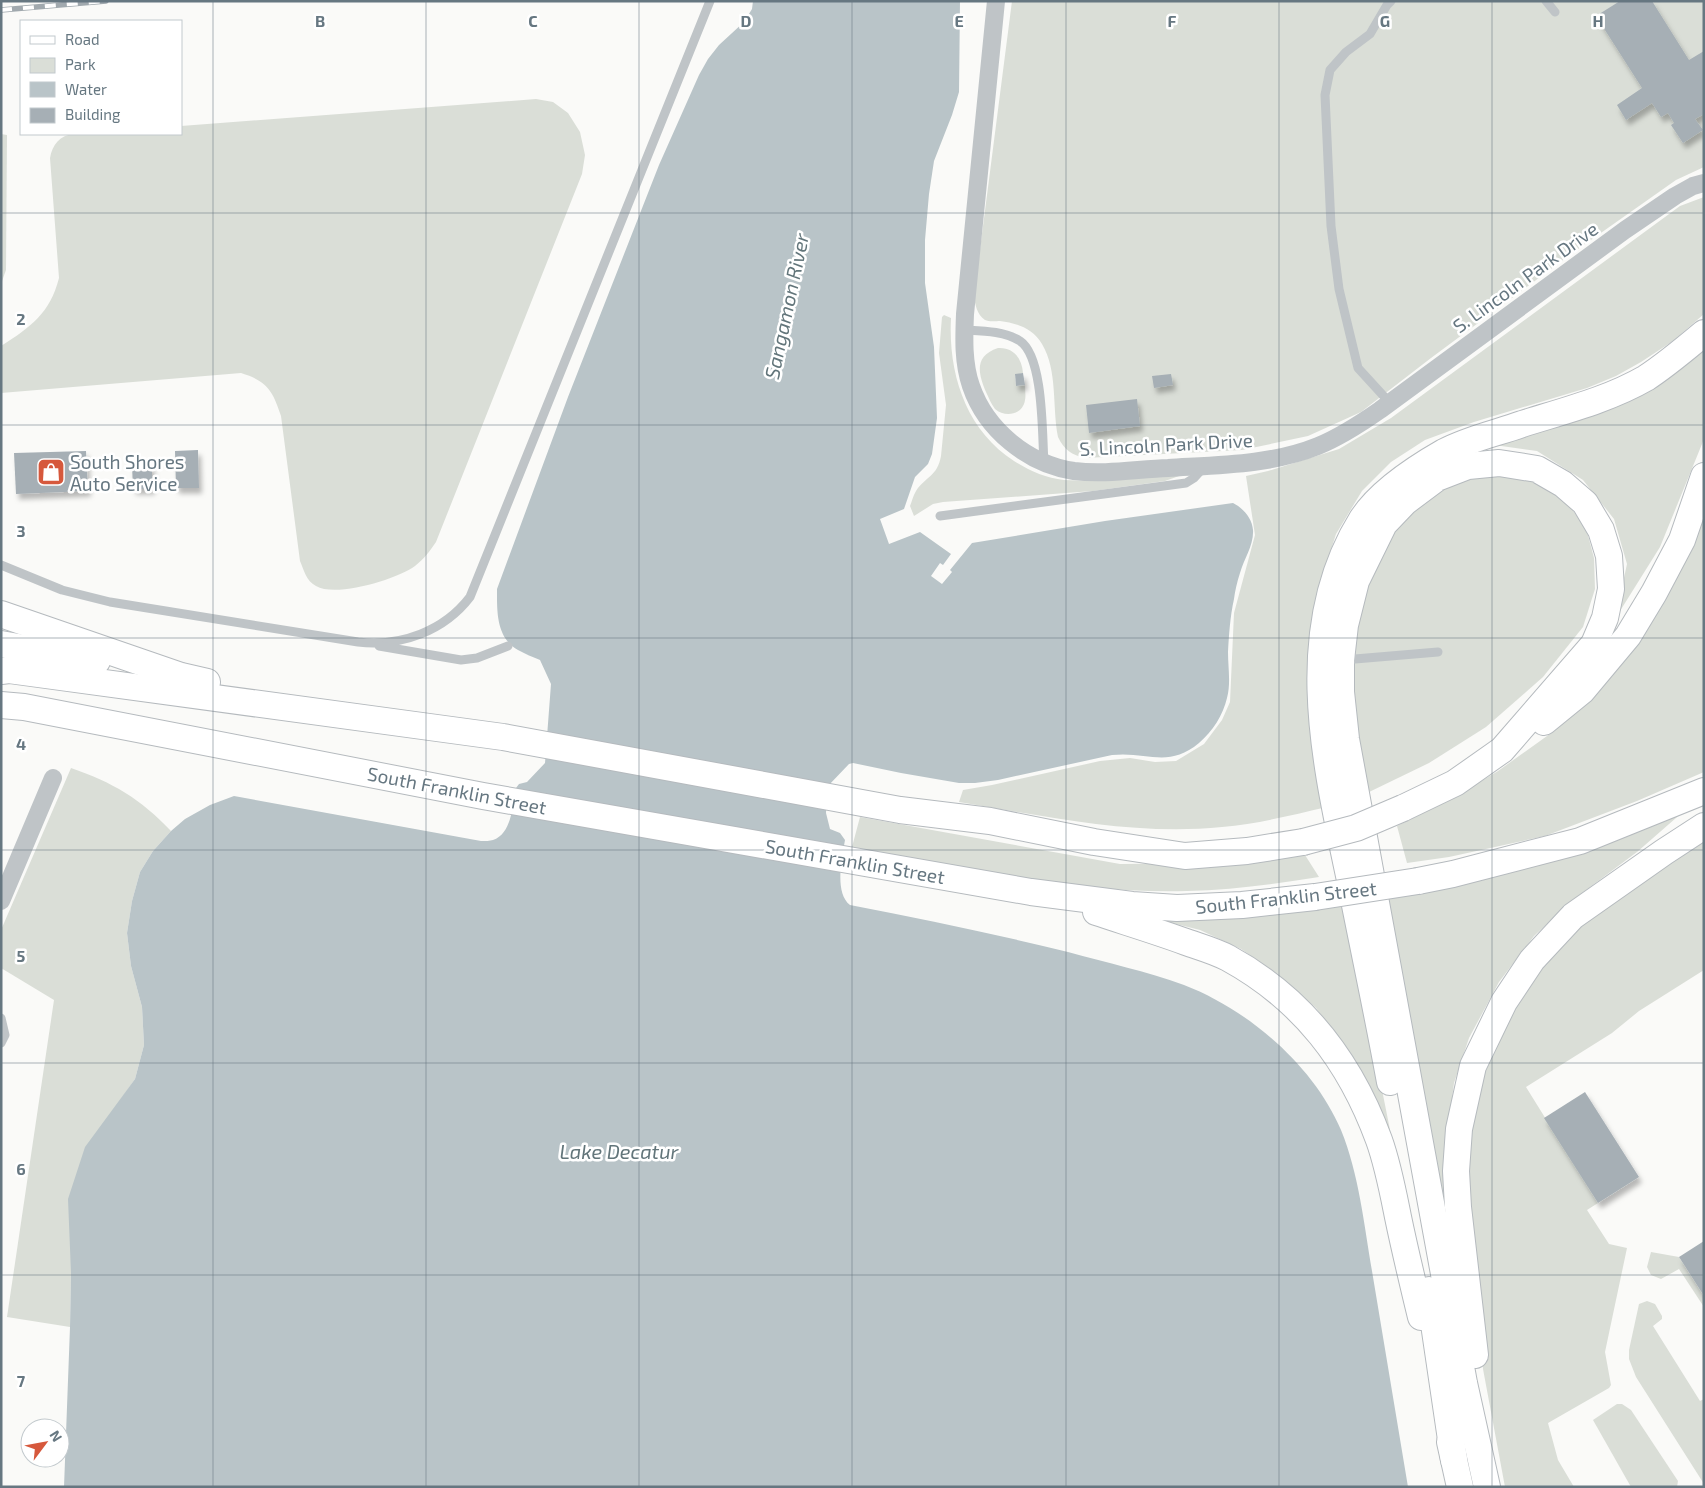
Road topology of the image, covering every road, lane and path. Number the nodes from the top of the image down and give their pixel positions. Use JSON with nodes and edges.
{"nodes":[{"id":1,"x":710,"y":1,"type":"edge"},
{"id":2,"x":996,"y":1,"type":"edge"},
{"id":3,"x":1391,"y":1,"type":"edge"},
{"id":4,"x":1546,"y":1,"type":"edge"},
{"id":5,"x":1555,"y":12,"type":"dead end"},
{"id":6,"x":1704,"y":183,"type":"edge"},
{"id":7,"x":964,"y":330,"type":"junction"},
{"id":8,"x":1704,"y":333,"type":"edge"},
{"id":9,"x":1390,"y":402,"type":"junction"},
{"id":10,"x":1044,"y":463,"type":"junction"},
{"id":11,"x":1206,"y":465,"type":"junction"},
{"id":12,"x":1704,"y":476,"type":"edge"},
{"id":13,"x":940,"y":516,"type":"dead end"},
{"id":14,"x":1,"y":565,"type":"edge"},
{"id":15,"x":1,"y":614,"type":"edge"},
{"id":16,"x":367,"y":643,"type":"junction"},
{"id":17,"x":1,"y":644,"type":"edge"},
{"id":18,"x":508,"y":646,"type":"dead end"},
{"id":19,"x":1438,"y":652,"type":"dead end"},
{"id":20,"x":1340,"y":660,"type":"junction"},
{"id":21,"x":1,"y":671,"type":"edge"},
{"id":22,"x":181,"y":676,"type":"junction"},
{"id":23,"x":1,"y":690,"type":"edge"},
{"id":24,"x":9,"y":708,"type":"edge"},
{"id":25,"x":359,"y":717,"type":"junction"},
{"id":26,"x":1502,"y":750,"type":"junction"},
{"id":27,"x":52,"y":778,"type":"dead end"},
{"id":28,"x":1704,"y":791,"type":"edge"},
{"id":29,"x":1704,"y":826,"type":"edge"},
{"id":30,"x":1031,"y":892,"type":"junction"},
{"id":31,"x":1,"y":901,"type":"edge"},
{"id":32,"x":1,"y":1018,"type":"edge"},
{"id":33,"x":1,"y":1043,"type":"edge"},
{"id":34,"x":1454,"y":1460,"type":"junction"},
{"id":35,"x":1460,"y":1487,"type":"edge"},
{"id":36,"x":1487,"y":1487,"type":"edge"},
{"id":37,"x":1492,"y":1487,"type":"edge"}],
"edges":[{"from":1,"to":16,"type":"lane"},
{"from":2,"to":7,"type":"street","name":"S. Lincoln Park Drive"},
{"from":3,"to":9,"type":"lane"},
{"from":4,"to":5,"type":"lane"},
{"from":6,"to":9,"type":"street","name":"S. Lincoln Park Drive"},
{"from":7,"to":10,"type":"street","name":"S. Lincoln Park Drive"},
{"from":7,"to":10,"type":"lane"},
{"from":8,"to":34,"type":"main road"},
{"from":9,"to":11,"type":"street","name":"S. Lincoln Park Drive"},
{"from":10,"to":11,"type":"street","name":"S. Lincoln Park Drive"},
{"from":11,"to":13,"type":"lane"},
{"from":12,"to":26,"type":"main road"},
{"from":14,"to":16,"type":"lane"},
{"from":15,"to":22,"type":"main road"},
{"from":16,"to":18,"type":"lane"},
{"from":17,"to":22,"type":"main road"},
{"from":19,"to":20,"type":"lane"},
{"from":20,"to":26,"type":"main road"},
{"from":20,"to":36,"type":"main road"},
{"from":21,"to":25,"type":"main road"},
{"from":22,"to":25,"type":"main road"},
{"from":23,"to":24,"type":"main road"},
{"from":24,"to":30,"type":"main road","name":"South Franklin Street"},
{"from":25,"to":26,"type":"main road","bridge":true},
{"from":27,"to":31,"type":"street"},
{"from":28,"to":30,"type":"main road","name":"South Franklin Street","bridge":true},
{"from":29,"to":37,"type":"main road"},
{"from":30,"to":34,"type":"main road"},
{"from":32,"to":33,"type":"lane"},
{"from":34,"to":35,"type":"main road"}]}
